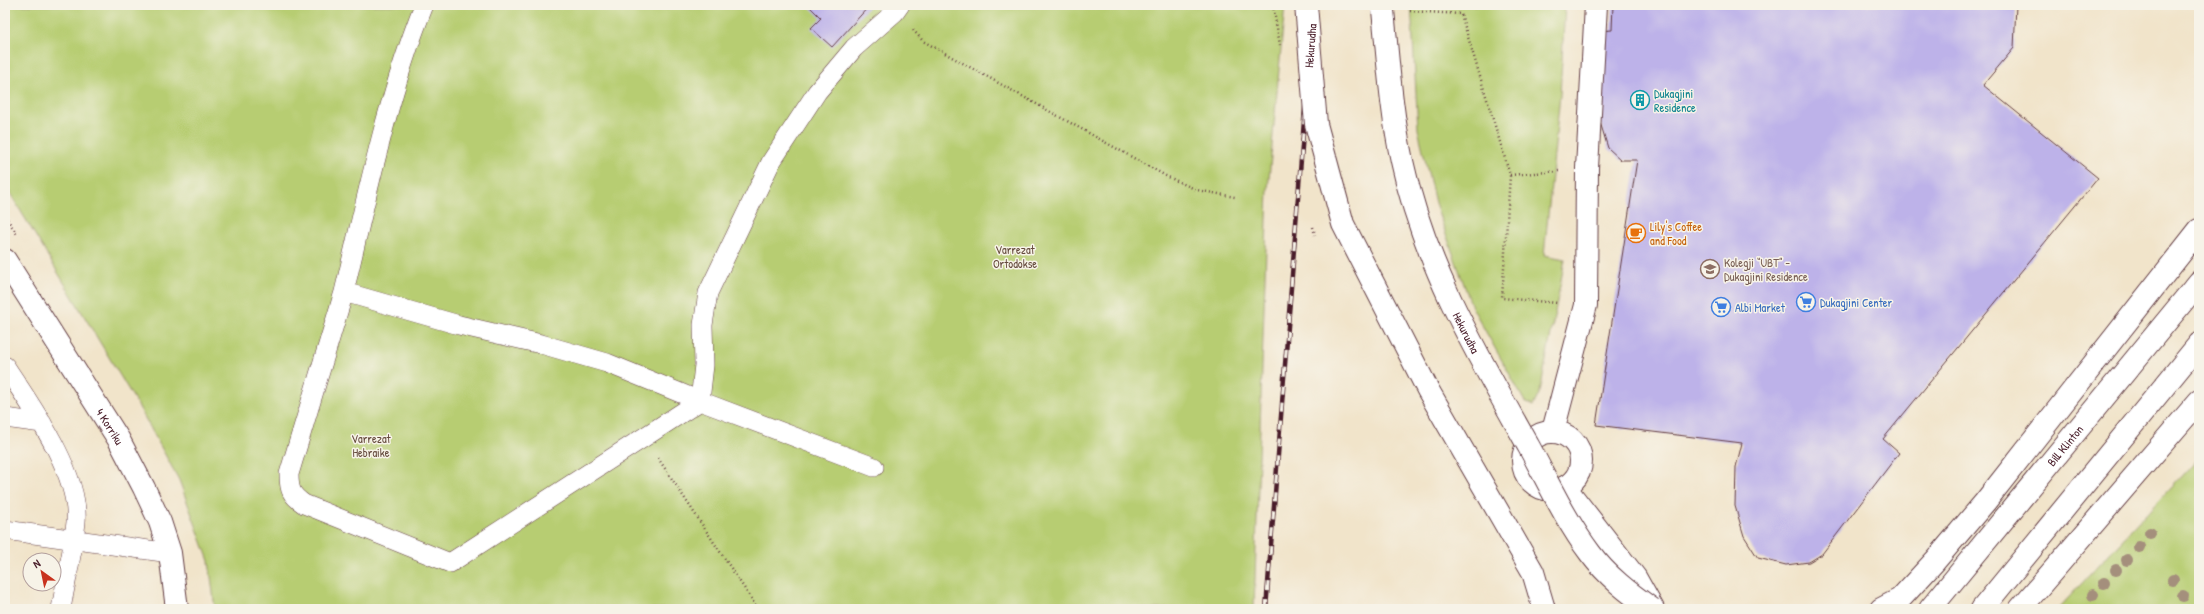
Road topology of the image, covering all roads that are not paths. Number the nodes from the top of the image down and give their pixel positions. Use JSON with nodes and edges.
{"nodes":[{"id":1,"x":424,"y":5,"type":"edge"},
{"id":2,"x":1306,"y":5,"type":"edge"},
{"id":3,"x":1596,"y":5,"type":"edge"},
{"id":4,"x":897,"y":9,"type":"edge"},
{"id":5,"x":1383,"y":10,"type":"road end"},
{"id":6,"x":2199,"y":230,"type":"edge"},
{"id":7,"x":5,"y":260,"type":"edge"},
{"id":8,"x":2199,"y":282,"type":"edge"},
{"id":9,"x":344,"y":292,"type":"junction"},
{"id":10,"x":2199,"y":344,"type":"edge"},
{"id":11,"x":5,"y":366,"type":"edge"},
{"id":12,"x":700,"y":401,"type":"junction"},
{"id":13,"x":2199,"y":401,"type":"edge"},
{"id":14,"x":5,"y":418,"type":"edge"},
{"id":15,"x":42,"y":423,"type":"junction"},
{"id":16,"x":1553,"y":431,"type":"junction"},
{"id":17,"x":874,"y":467,"type":"dead end"},
{"id":18,"x":1565,"y":487,"type":"junction"},
{"id":19,"x":5,"y":530,"type":"edge"},
{"id":20,"x":73,"y":540,"type":"junction"},
{"id":21,"x":170,"y":553,"type":"junction"},
{"id":22,"x":61,"y":609,"type":"edge"},
{"id":23,"x":177,"y":609,"type":"edge"},
{"id":24,"x":1544,"y":609,"type":"edge"},
{"id":25,"x":1653,"y":609,"type":"edge"},
{"id":26,"x":1881,"y":609,"type":"edge"},
{"id":27,"x":1930,"y":609,"type":"edge"},
{"id":28,"x":1982,"y":609,"type":"edge"},
{"id":29,"x":2020,"y":609,"type":"edge"}],
"edges":[{"from":1,"to":9,"type":"lane"},
{"from":2,"to":24,"type":"main road","name":"Hekurudha","bridge":true},
{"from":3,"to":16,"type":"main road"},
{"from":4,"to":12,"type":"lane"},
{"from":5,"to":25,"type":"main road","name":"Hekurudha","bridge":true},
{"from":6,"to":26,"type":"main road"},
{"from":7,"to":21,"type":"main road","name":"4 Korriku"},
{"from":8,"to":27,"type":"main road","name":"Bill Klinton"},
{"from":9,"to":12,"type":"lane"},
{"from":9,"to":12,"type":"lane"},
{"from":10,"to":28,"type":"main road"},
{"from":11,"to":15,"type":"lane"},
{"from":12,"to":17,"type":"lane"},
{"from":13,"to":29,"type":"main road"},
{"from":14,"to":15,"type":"lane"},
{"from":15,"to":20,"type":"lane"},
{"from":16,"to":18,"type":"main road"},
{"from":16,"to":18,"type":"main road"},
{"from":18,"to":25,"type":"main road"},
{"from":19,"to":20,"type":"lane"},
{"from":20,"to":21,"type":"lane"},
{"from":20,"to":22,"type":"lane"},
{"from":21,"to":23,"type":"main road","name":"4 Korriku"}]}
